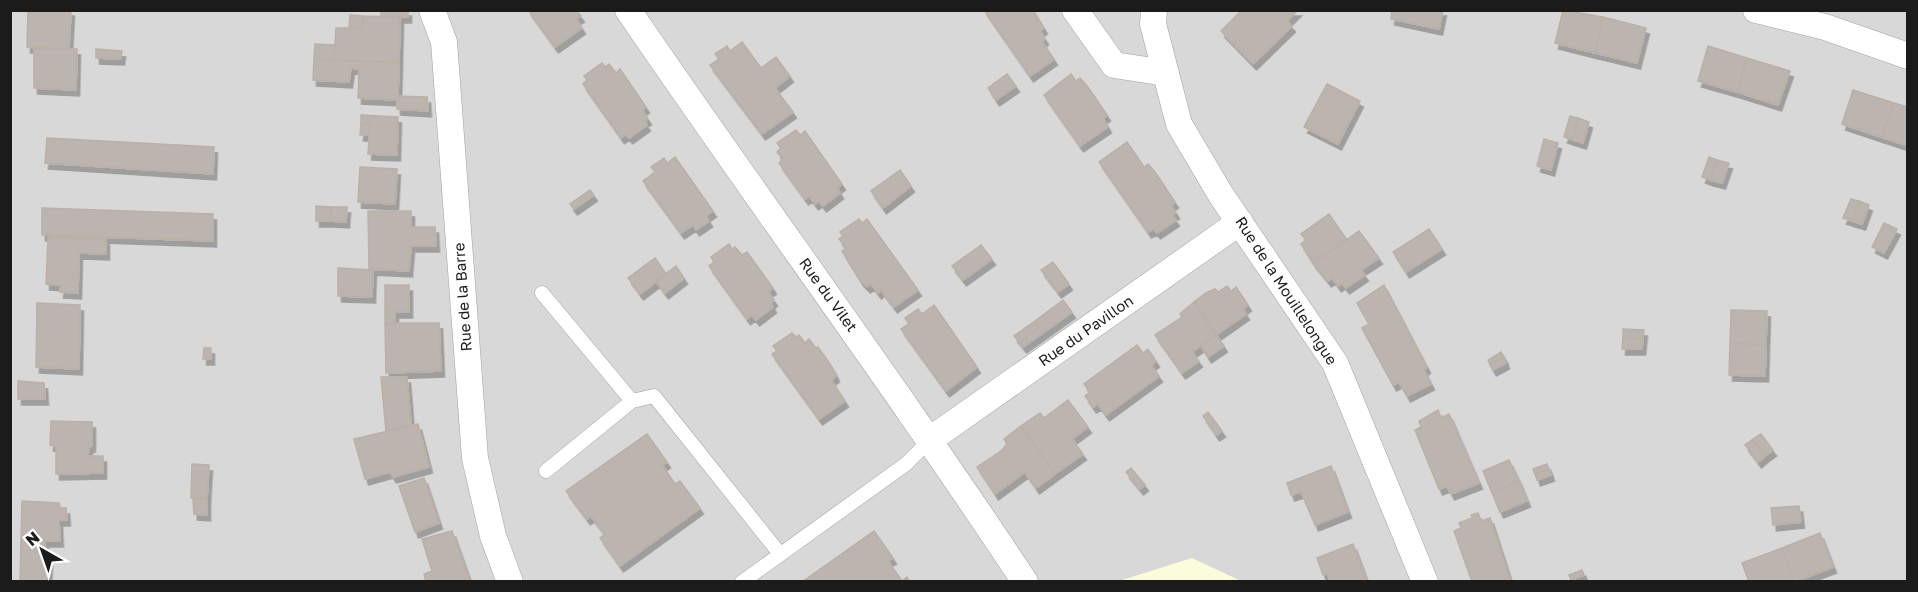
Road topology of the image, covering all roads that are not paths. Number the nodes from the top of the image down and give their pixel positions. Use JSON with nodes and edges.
{"nodes":[{"id":1,"x":432,"y":10,"type":"edge"},
{"id":2,"x":628,"y":10,"type":"edge"},
{"id":3,"x":1076,"y":10,"type":"edge"},
{"id":4,"x":1154,"y":10,"type":"edge"},
{"id":5,"x":1756,"y":10,"type":"edge"},
{"id":6,"x":1908,"y":56,"type":"edge"},
{"id":7,"x":1166,"y":73,"type":"junction"},
{"id":8,"x":1240,"y":222,"type":"junction"},
{"id":9,"x":542,"y":293,"type":"dead end"},
{"id":10,"x":632,"y":401,"type":"junction"},
{"id":11,"x":931,"y":439,"type":"junction"},
{"id":12,"x":546,"y":471,"type":"dead end"},
{"id":13,"x":780,"y":555,"type":"junction"},
{"id":14,"x":761,"y":576,"type":"edge"},
{"id":15,"x":510,"y":582,"type":"edge"},
{"id":16,"x":742,"y":582,"type":"edge"},
{"id":17,"x":1025,"y":582,"type":"edge"},
{"id":18,"x":1425,"y":582,"type":"edge"}],
"edges":[{"from":1,"to":15,"type":"street","name":"Rue de la Barre"},
{"from":2,"to":11,"type":"street","name":"Rue du Vilet"},
{"from":3,"to":7,"type":"street"},
{"from":4,"to":7,"type":"street","name":"Rue de la Mouillelongue"},
{"from":5,"to":6,"type":"street"},
{"from":7,"to":8,"type":"street","name":"Rue de la Mouillelongue"},
{"from":8,"to":11,"type":"street","name":"Rue du Pavillon"},
{"from":8,"to":18,"type":"street","name":"Rue de la Mouillelongue"},
{"from":9,"to":10,"type":"lane"},
{"from":10,"to":12,"type":"lane"},
{"from":10,"to":13,"type":"lane"},
{"from":11,"to":13,"type":"lane"},
{"from":11,"to":17,"type":"street","name":"Rue du Vilet"},
{"from":13,"to":14,"type":"lane"},
{"from":14,"to":16,"type":"lane"}]}
